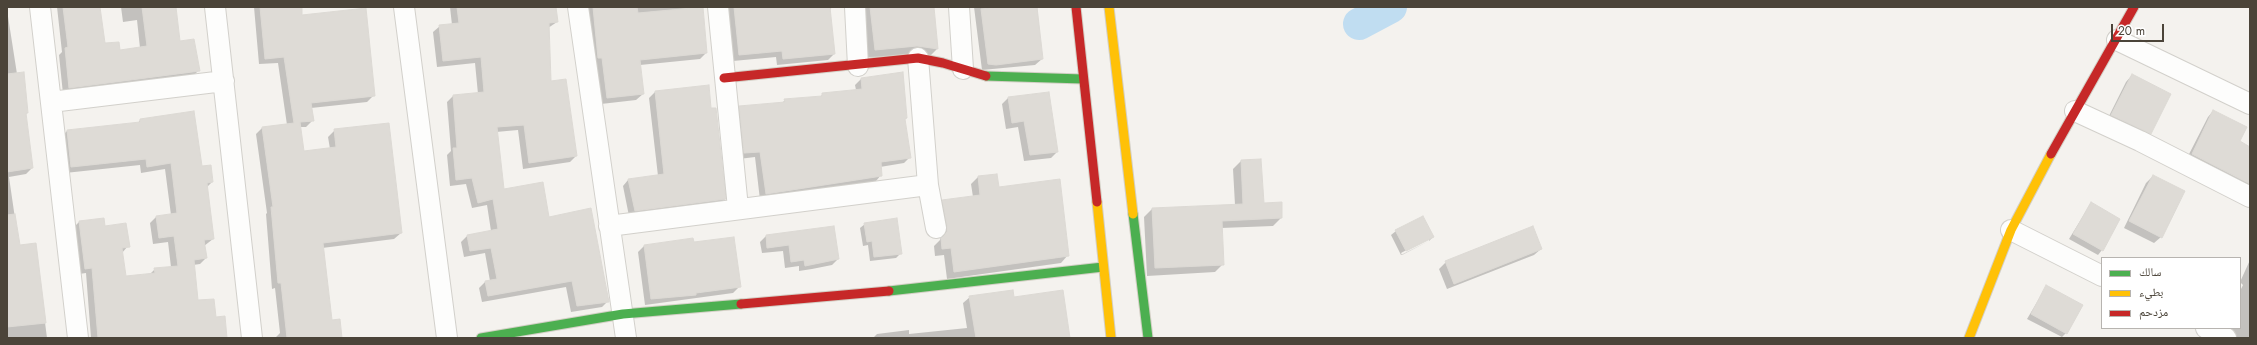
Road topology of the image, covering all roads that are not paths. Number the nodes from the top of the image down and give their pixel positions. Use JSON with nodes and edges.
{"nodes":[{"id":1,"x":40,"y":7,"type":"edge"},
{"id":2,"x":215,"y":7,"type":"edge"},
{"id":3,"x":404,"y":7,"type":"edge"},
{"id":4,"x":578,"y":7,"type":"edge"},
{"id":5,"x":718,"y":7,"type":"edge"},
{"id":6,"x":856,"y":7,"type":"edge"},
{"id":7,"x":959,"y":7,"type":"edge"},
{"id":8,"x":1076,"y":7,"type":"edge"},
{"id":9,"x":1110,"y":7,"type":"edge"},
{"id":10,"x":2134,"y":7,"type":"edge"},
{"id":11,"x":2117,"y":40,"type":"junction"},
{"id":12,"x":918,"y":58,"type":"junction"},
{"id":13,"x":858,"y":66,"type":"junction"},
{"id":14,"x":963,"y":69,"type":"junction"},
{"id":15,"x":724,"y":78,"type":"junction"},
{"id":16,"x":1083,"y":79,"type":"junction"},
{"id":17,"x":224,"y":81,"type":"junction"},
{"id":18,"x":51,"y":102,"type":"junction"},
{"id":19,"x":2250,"y":104,"type":"edge"},
{"id":20,"x":2075,"y":112,"type":"junction"},
{"id":21,"x":928,"y":185,"type":"junction"},
{"id":22,"x":2250,"y":197,"type":"edge"},
{"id":23,"x":738,"y":208,"type":"junction"},
{"id":24,"x":609,"y":226,"type":"junction"},
{"id":25,"x":936,"y":228,"type":"dead end"},
{"id":26,"x":2011,"y":230,"type":"junction"},
{"id":27,"x":1103,"y":267,"type":"junction"},
{"id":28,"x":2101,"y":275,"type":"edge"},
{"id":29,"x":623,"y":314,"type":"junction"},
{"id":30,"x":2208,"y":329,"type":"edge"},
{"id":31,"x":78,"y":338,"type":"edge"},
{"id":32,"x":252,"y":338,"type":"edge"},
{"id":33,"x":446,"y":338,"type":"edge"},
{"id":34,"x":481,"y":338,"type":"edge"},
{"id":35,"x":626,"y":338,"type":"edge"},
{"id":36,"x":1111,"y":338,"type":"edge"},
{"id":37,"x":1148,"y":338,"type":"edge"},
{"id":38,"x":1969,"y":338,"type":"edge"},
{"id":39,"x":2226,"y":338,"type":"edge"}],
"edges":[{"from":1,"to":18,"type":"street"},
{"from":2,"to":17,"type":"street"},
{"from":3,"to":33,"type":"street"},
{"from":4,"to":24,"type":"street"},
{"from":5,"to":15,"type":"street"},
{"from":6,"to":13,"type":"street"},
{"from":7,"to":14,"type":"street"},
{"from":8,"to":16,"type":"street"},
{"from":9,"to":37,"type":"street"},
{"from":10,"to":11,"type":"street"},
{"from":11,"to":19,"type":"street"},
{"from":11,"to":20,"type":"street"},
{"from":12,"to":13,"type":"street"},
{"from":12,"to":14,"type":"street"},
{"from":12,"to":21,"type":"street"},
{"from":13,"to":15,"type":"street"},
{"from":14,"to":16,"type":"street"},
{"from":15,"to":23,"type":"street"},
{"from":16,"to":27,"type":"street"},
{"from":17,"to":18,"type":"street"},
{"from":17,"to":32,"type":"street"},
{"from":18,"to":31,"type":"street"},
{"from":20,"to":22,"type":"street"},
{"from":20,"to":26,"type":"street"},
{"from":21,"to":23,"type":"street"},
{"from":21,"to":25,"type":"street"},
{"from":23,"to":24,"type":"street"},
{"from":24,"to":29,"type":"street"},
{"from":26,"to":28,"type":"street"},
{"from":26,"to":38,"type":"street"},
{"from":27,"to":29,"type":"street"},
{"from":27,"to":36,"type":"street"},
{"from":29,"to":34,"type":"street"},
{"from":29,"to":35,"type":"street"},
{"from":30,"to":39,"type":"street"}]}
